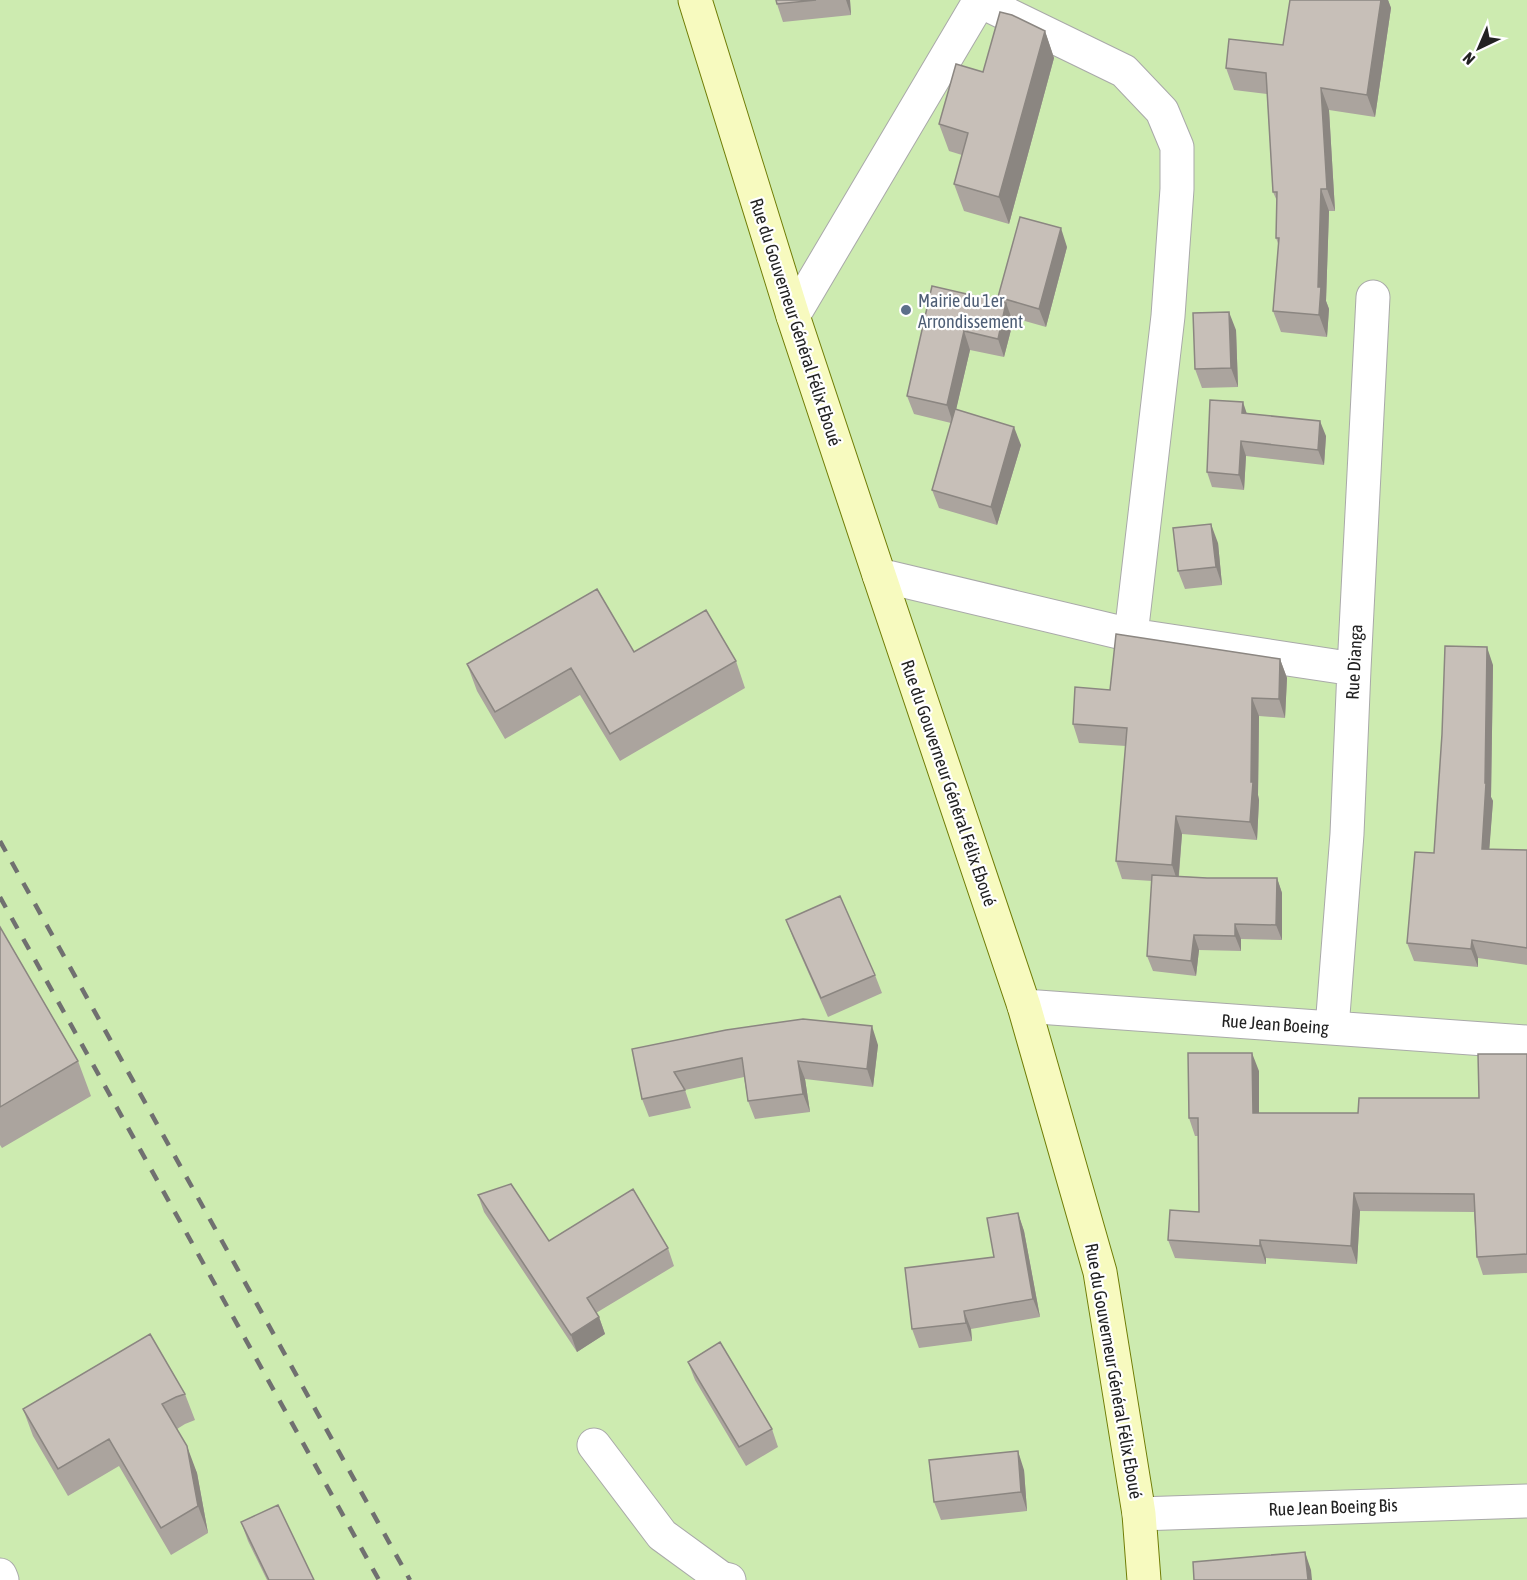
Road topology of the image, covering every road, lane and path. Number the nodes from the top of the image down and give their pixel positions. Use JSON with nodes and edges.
{"nodes":[{"id":1,"x":695,"y":0,"type":"edge"},
{"id":2,"x":980,"y":0,"type":"edge"},
{"id":3,"x":1373,"y":297,"type":"dead end"},
{"id":4,"x":794,"y":316,"type":"junction"},
{"id":5,"x":879,"y":575,"type":"junction"},
{"id":6,"x":1131,"y":635,"type":"junction"},
{"id":7,"x":1354,"y":669,"type":"junction"},
{"id":8,"x":1024,"y":1006,"type":"junction"},
{"id":9,"x":1332,"y":1028,"type":"junction"},
{"id":10,"x":1527,"y":1042,"type":"edge"},
{"id":11,"x":594,"y":1444,"type":"dead end"},
{"id":12,"x":1527,"y":1501,"type":"edge"},
{"id":13,"x":1140,"y":1514,"type":"junction"},
{"id":14,"x":0,"y":1575,"type":"edge"},
{"id":15,"x":2,"y":1580,"type":"edge"},
{"id":16,"x":729,"y":1580,"type":"edge"},
{"id":17,"x":1144,"y":1580,"type":"edge"}],
"edges":[{"from":1,"to":4,"type":"main road","name":"Rue du Gouverneur Général Félix Eboué"},
{"from":2,"to":4,"type":"street"},
{"from":2,"to":6,"type":"street"},
{"from":3,"to":7,"type":"street","name":"Rue Dianga"},
{"from":4,"to":5,"type":"main road","name":"Rue du Gouverneur Général Félix Eboué"},
{"from":5,"to":6,"type":"street"},
{"from":5,"to":8,"type":"main road","name":"Rue du Gouverneur Général Félix Eboué"},
{"from":6,"to":7,"type":"street"},
{"from":7,"to":9,"type":"street","name":"Rue Dianga"},
{"from":8,"to":9,"type":"street","name":"Rue Jean Boeing"},
{"from":8,"to":13,"type":"main road","name":"Rue du Gouverneur Général Félix Eboué"},
{"from":9,"to":10,"type":"street","name":"Rue Jean Boeing"},
{"from":11,"to":16,"type":"street"},
{"from":12,"to":13,"type":"street","name":"Rue Jean Boeing Bis"},
{"from":13,"to":17,"type":"main road","name":"Rue du Gouverneur Général Félix Eboué"},
{"from":14,"to":15,"type":"street"}]}
